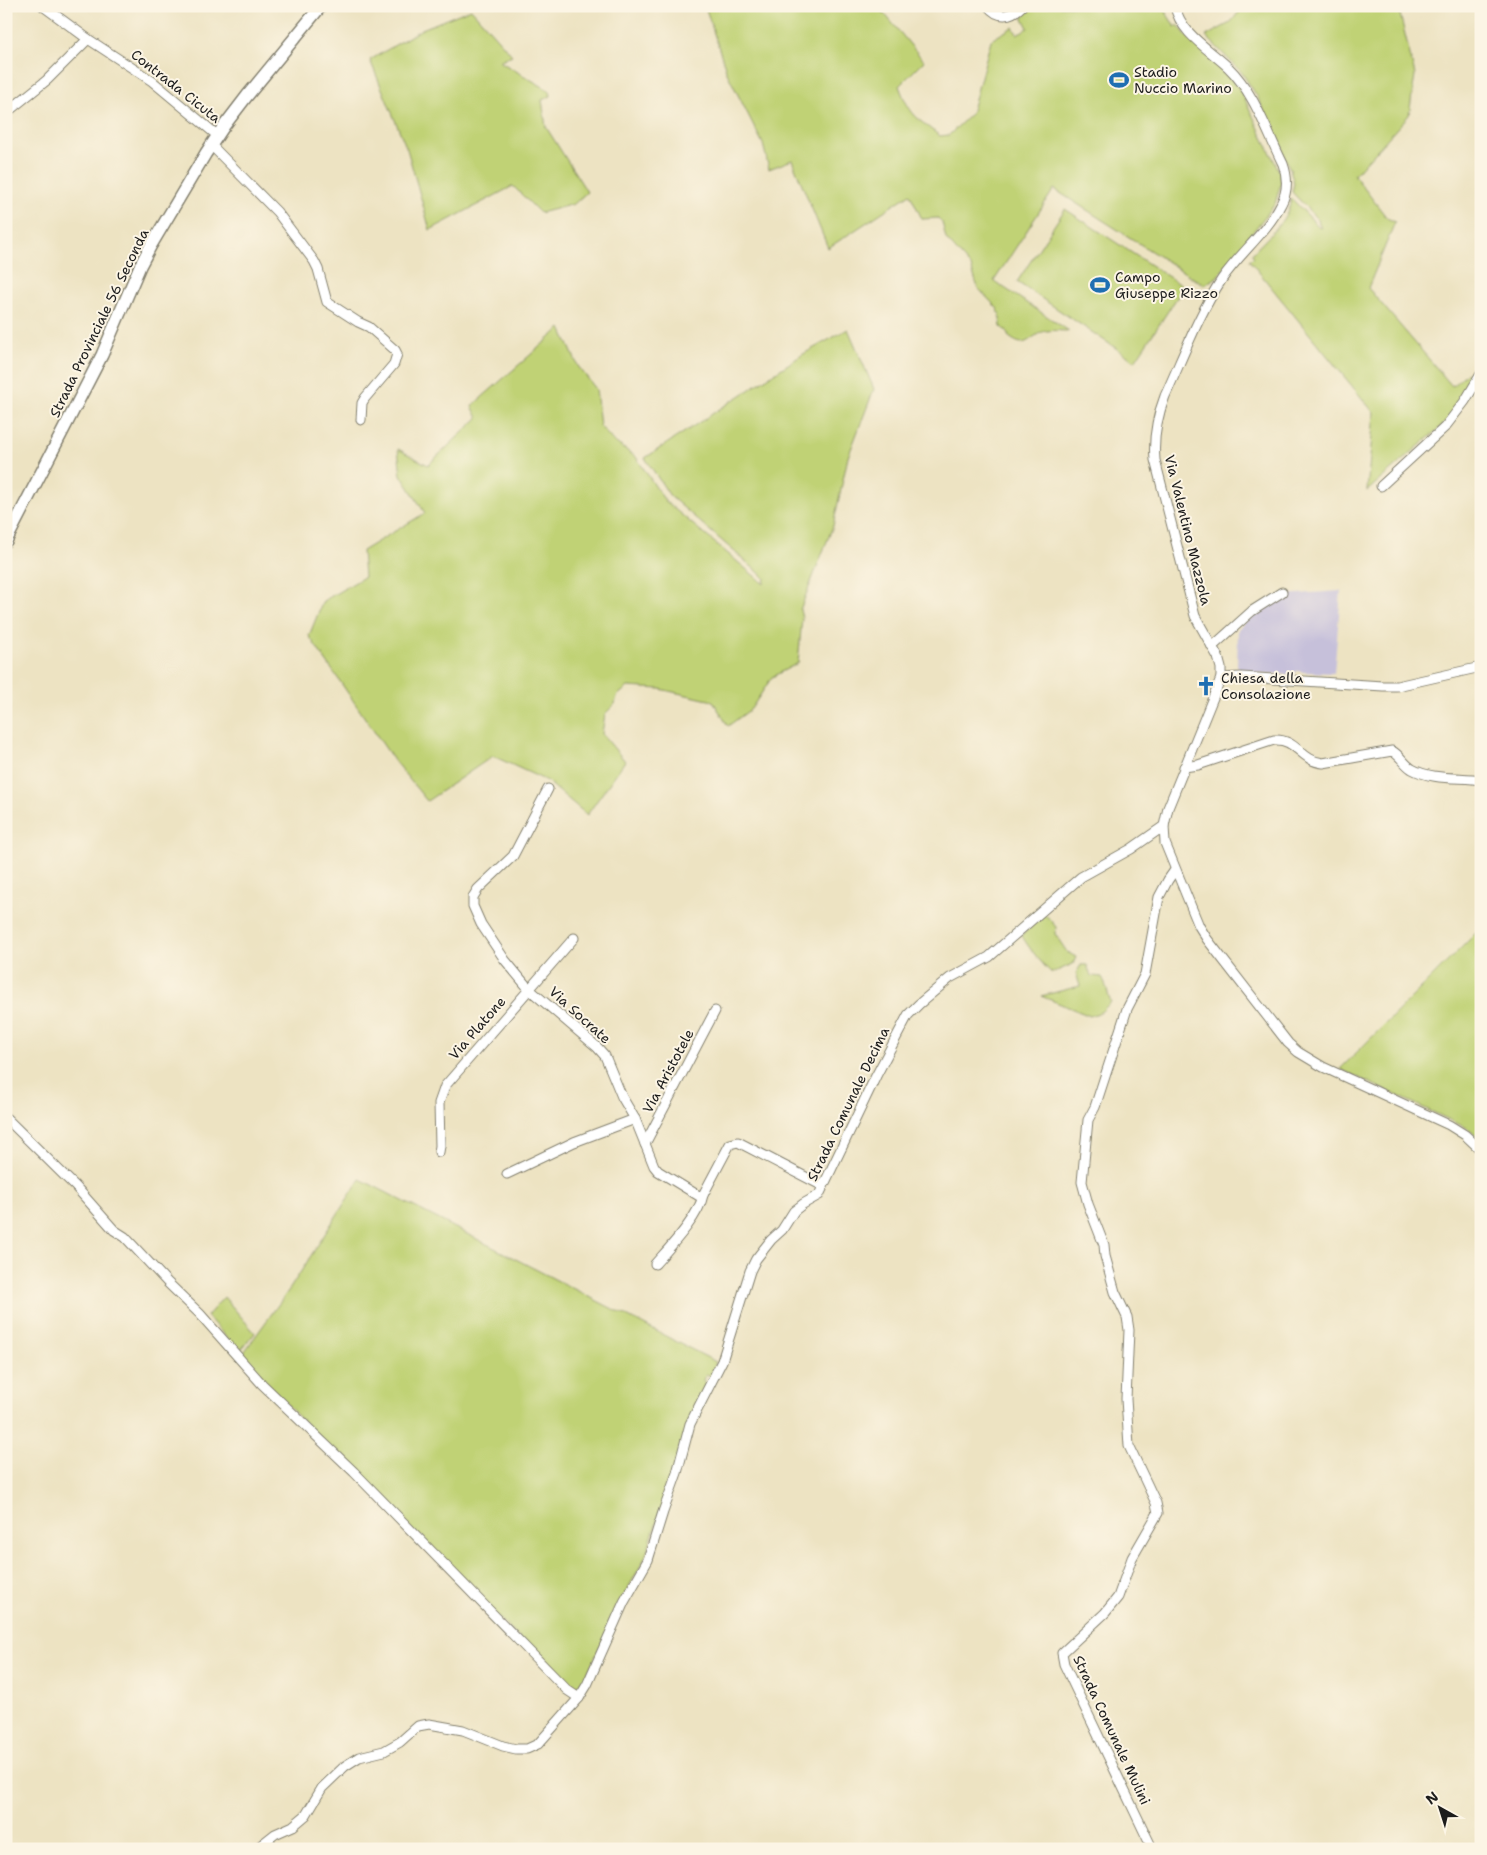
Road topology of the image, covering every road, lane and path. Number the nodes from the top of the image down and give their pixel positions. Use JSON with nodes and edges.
{"nodes":[{"id":1,"x":43,"y":6,"type":"edge"},
{"id":2,"x":321,"y":6,"type":"edge"},
{"id":3,"x":988,"y":6,"type":"edge"},
{"id":4,"x":1022,"y":6,"type":"edge"},
{"id":5,"x":1175,"y":6,"type":"edge"},
{"id":6,"x":88,"y":39,"type":"junction"},
{"id":7,"x":6,"y":113,"type":"edge"},
{"id":8,"x":215,"y":141,"type":"junction"},
{"id":9,"x":1481,"y":374,"type":"edge"},
{"id":10,"x":361,"y":420,"type":"dead end"},
{"id":11,"x":1381,"y":486,"type":"dead end"},
{"id":12,"x":6,"y":541,"type":"edge"},
{"id":13,"x":1282,"y":592,"type":"dead end"},
{"id":14,"x":1212,"y":647,"type":"junction"},
{"id":15,"x":1481,"y":667,"type":"edge"},
{"id":16,"x":1221,"y":678,"type":"junction"},
{"id":17,"x":1184,"y":767,"type":"junction"},
{"id":18,"x":1481,"y":780,"type":"edge"},
{"id":19,"x":548,"y":789,"type":"dead end"},
{"id":20,"x":1164,"y":826,"type":"junction"},
{"id":21,"x":1175,"y":870,"type":"junction"},
{"id":22,"x":574,"y":938,"type":"dead end"},
{"id":23,"x":529,"y":989,"type":"junction"},
{"id":24,"x":715,"y":1011,"type":"dead end"},
{"id":25,"x":6,"y":1118,"type":"edge"},
{"id":26,"x":635,"y":1119,"type":"junction"},
{"id":27,"x":645,"y":1144,"type":"junction"},
{"id":28,"x":1481,"y":1150,"type":"edge"},
{"id":29,"x":439,"y":1152,"type":"dead end"},
{"id":30,"x":507,"y":1174,"type":"dead end"},
{"id":31,"x":823,"y":1186,"type":"junction"},
{"id":32,"x":703,"y":1195,"type":"junction"},
{"id":33,"x":655,"y":1264,"type":"dead end"},
{"id":34,"x":579,"y":1698,"type":"junction"},
{"id":35,"x":256,"y":1849,"type":"edge"},
{"id":36,"x":1145,"y":1849,"type":"edge"}],
"edges":[{"from":1,"to":6,"type":"street","name":"Contrada Cicuta"},
{"from":2,"to":8,"type":"street","name":"Strada Provinciale 56 Seconda"},
{"from":3,"to":4,"type":"street"},
{"from":5,"to":14,"type":"street","name":"Via Valentino Mazzola"},
{"from":6,"to":7,"type":"street"},
{"from":6,"to":8,"type":"street","name":"Contrada Cicuta"},
{"from":8,"to":10,"type":"street","name":"Contrada Cicuta"},
{"from":8,"to":12,"type":"street","name":"Strada Provinciale 56 Seconda"},
{"from":9,"to":11,"type":"street"},
{"from":13,"to":14,"type":"street"},
{"from":14,"to":16,"type":"street","name":"Via Valentino Mazzola"},
{"from":15,"to":16,"type":"street"},
{"from":16,"to":17,"type":"street"},
{"from":17,"to":18,"type":"street"},
{"from":17,"to":20,"type":"street"},
{"from":19,"to":23,"type":"street","name":"Via Socrate"},
{"from":20,"to":21,"type":"street"},
{"from":20,"to":31,"type":"street","name":"Strada Comunale Decima"},
{"from":21,"to":28,"type":"street"},
{"from":21,"to":36,"type":"street","name":"Strada Comunale Mulini"},
{"from":22,"to":23,"type":"street","name":"Via Platone"},
{"from":23,"to":26,"type":"street","name":"Via Socrate"},
{"from":23,"to":29,"type":"street","name":"Via Platone"},
{"from":24,"to":27,"type":"street","name":"Via Aristotele"},
{"from":25,"to":34,"type":"street"},
{"from":26,"to":27,"type":"street","name":"Via Socrate"},
{"from":26,"to":30,"type":"street"},
{"from":27,"to":32,"type":"street","name":"Via Socrate"},
{"from":31,"to":32,"type":"street"},
{"from":31,"to":34,"type":"street","name":"Strada Comunale Decima"},
{"from":32,"to":33,"type":"street"},
{"from":34,"to":35,"type":"street","name":"Strada Comunale Decima"}]}
